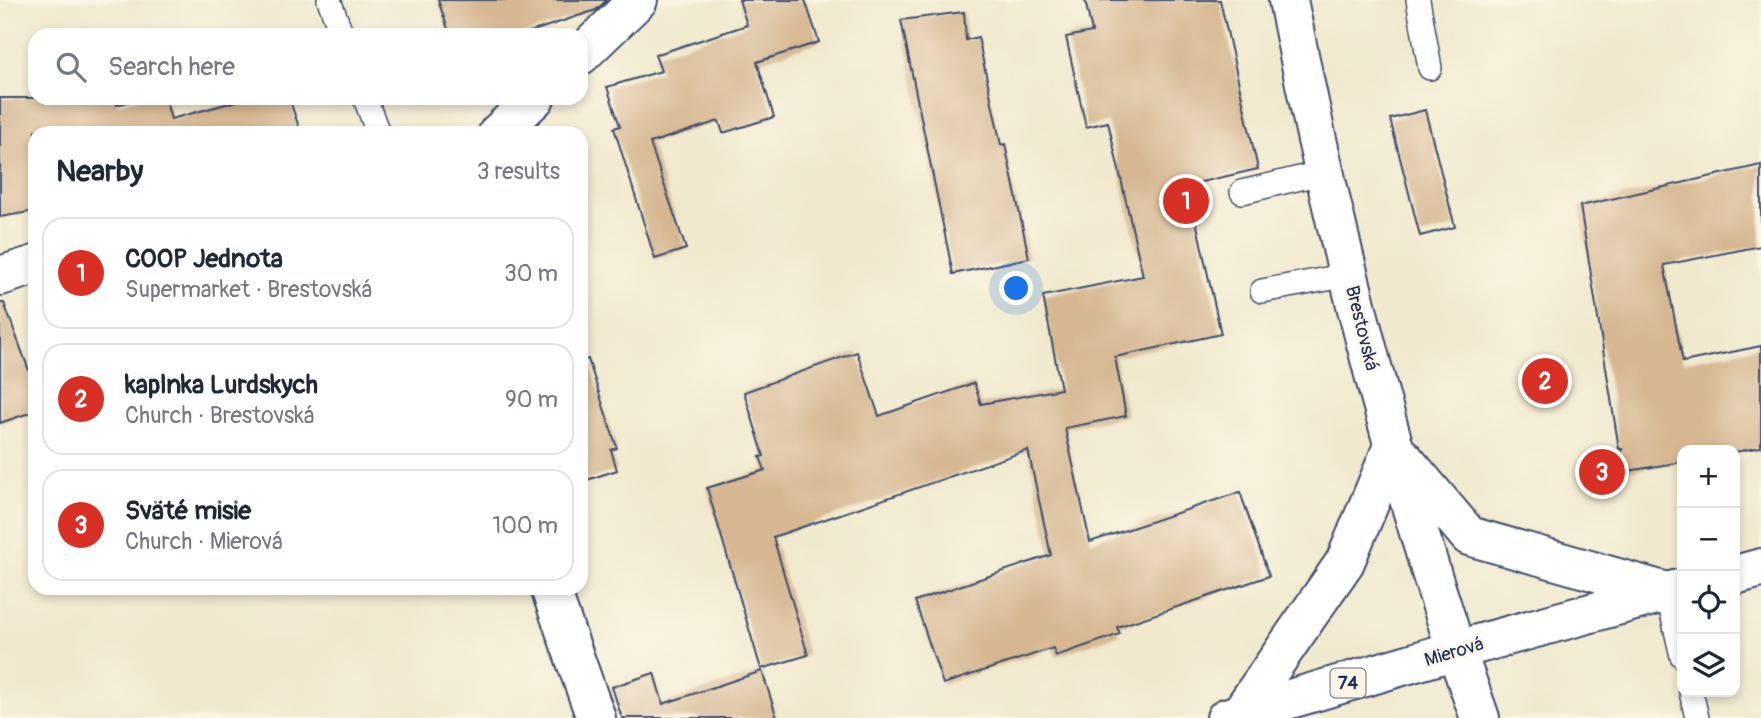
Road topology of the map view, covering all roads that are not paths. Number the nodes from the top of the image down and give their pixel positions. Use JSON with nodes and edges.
{"nodes":[{"id":1,"x":329,"y":0,"type":"edge"},
{"id":2,"x":638,"y":0,"type":"edge"},
{"id":3,"x":1288,"y":0,"type":"edge"},
{"id":4,"x":1418,"y":0,"type":"edge"},
{"id":5,"x":339,"y":28,"type":"edge"},
{"id":6,"x":588,"y":48,"type":"edge"},
{"id":7,"x":1430,"y":68,"type":"dead end"},
{"id":8,"x":368,"y":105,"type":"edge"},
{"id":9,"x":528,"y":105,"type":"edge"},
{"id":10,"x":375,"y":126,"type":"edge"},
{"id":11,"x":505,"y":126,"type":"edge"},
{"id":12,"x":1325,"y":172,"type":"junction"},
{"id":13,"x":1242,"y":192,"type":"dead end"},
{"id":14,"x":28,"y":267,"type":"edge"},
{"id":15,"x":1349,"y":275,"type":"junction"},
{"id":16,"x":0,"y":276,"type":"edge"},
{"id":17,"x":1262,"y":291,"type":"dead end"},
{"id":18,"x":1393,"y":446,"type":"junction"},
{"id":19,"x":1761,"y":568,"type":"edge"},
{"id":20,"x":1740,"y":574,"type":"edge"},
{"id":21,"x":1675,"y":590,"type":"edge"},
{"id":22,"x":553,"y":595,"type":"edge"},
{"id":23,"x":1680,"y":634,"type":"edge"},
{"id":24,"x":1456,"y":650,"type":"junction"},
{"id":25,"x":1692,"y":697,"type":"edge"},
{"id":26,"x":1246,"y":717,"type":"edge"},
{"id":27,"x":596,"y":718,"type":"edge"},
{"id":28,"x":1480,"y":718,"type":"edge"},
{"id":29,"x":1697,"y":718,"type":"edge"}],
"edges":[{"from":1,"to":5,"type":"lane"},
{"from":2,"to":6,"type":"street"},
{"from":3,"to":12,"type":"street","name":"Brestovská"},
{"from":4,"to":7,"type":"lane"},
{"from":8,"to":10,"type":"lane"},
{"from":9,"to":11,"type":"street"},
{"from":12,"to":13,"type":"lane"},
{"from":12,"to":15,"type":"street","name":"Brestovská"},
{"from":14,"to":16,"type":"street"},
{"from":15,"to":17,"type":"lane"},
{"from":15,"to":18,"type":"street","name":"Brestovská"},
{"from":18,"to":21,"type":"street"},
{"from":18,"to":24,"type":"street","name":"Brestovská"},
{"from":18,"to":26,"type":"street"},
{"from":19,"to":20,"type":"street"},
{"from":21,"to":23,"type":"lane"},
{"from":21,"to":24,"type":"street","name":"Mierová","number":"74"},
{"from":22,"to":27,"type":"street"},
{"from":24,"to":26,"type":"street","name":"Mierová","number":"74"},
{"from":24,"to":28,"type":"street","name":"Brestovská"},
{"from":25,"to":29,"type":"lane"}]}
